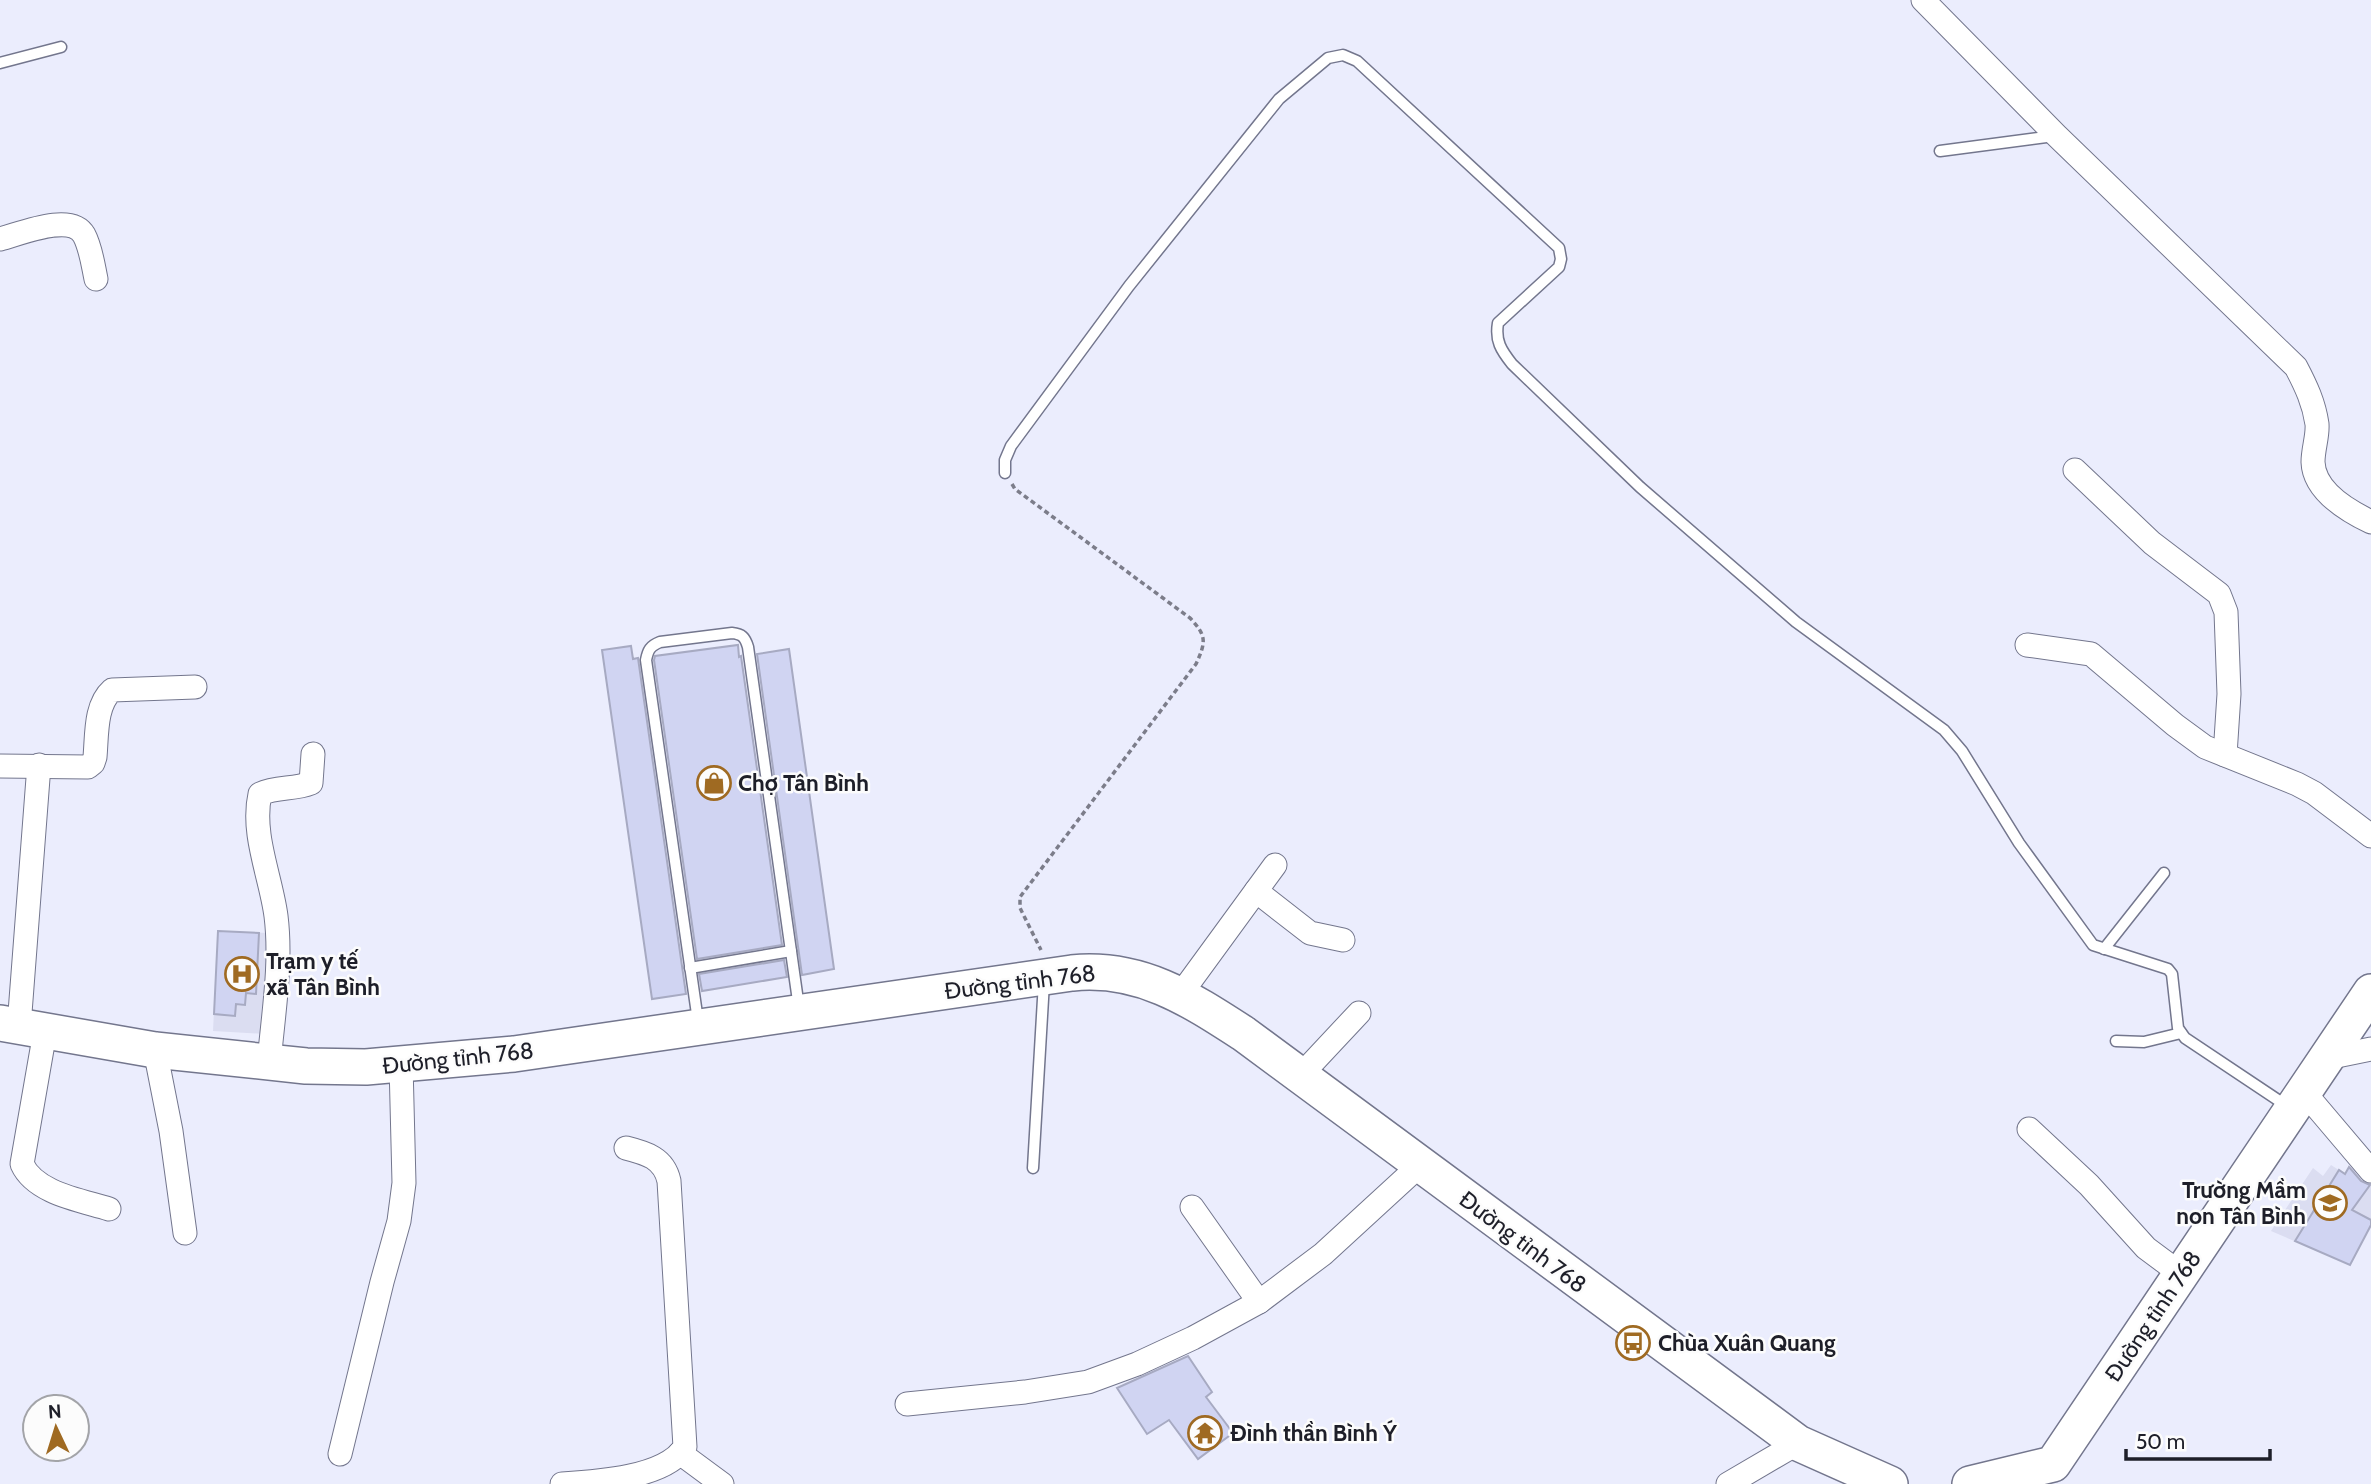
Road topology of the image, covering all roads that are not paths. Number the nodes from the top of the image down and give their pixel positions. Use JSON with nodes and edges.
{"nodes":[{"id":1,"x":1923,"y":0,"type":"edge"},
{"id":2,"x":61,"y":47,"type":"dead end"},
{"id":3,"x":0,"y":63,"type":"edge"},
{"id":4,"x":2057,"y":136,"type":"junction"},
{"id":5,"x":1940,"y":151,"type":"dead end"},
{"id":6,"x":0,"y":239,"type":"edge"},
{"id":7,"x":96,"y":279,"type":"dead end"},
{"id":8,"x":2075,"y":470,"type":"dead end"},
{"id":9,"x":1005,"y":473,"type":"road end"},
{"id":10,"x":2371,"y":522,"type":"edge"},
{"id":11,"x":2027,"y":645,"type":"dead end"},
{"id":12,"x":195,"y":687,"type":"dead end"},
{"id":13,"x":313,"y":754,"type":"dead end"},
{"id":14,"x":2225,"y":755,"type":"junction"},
{"id":15,"x":38,"y":765,"type":"junction"},
{"id":16,"x":0,"y":766,"type":"edge"},
{"id":17,"x":2371,"y":836,"type":"edge"},
{"id":18,"x":1275,"y":865,"type":"dead end"},
{"id":19,"x":2164,"y":873,"type":"dead end"},
{"id":20,"x":1256,"y":891,"type":"junction"},
{"id":21,"x":1343,"y":940,"type":"dead end"},
{"id":22,"x":2104,"y":949,"type":"junction"},
{"id":23,"x":791,"y":951,"type":"junction"},
{"id":24,"x":690,"y":968,"type":"junction"},
{"id":25,"x":1049,"y":976,"type":"junction"},
{"id":26,"x":2371,"y":992,"type":"edge"},
{"id":27,"x":1180,"y":995,"type":"junction"},
{"id":28,"x":799,"y":1013,"type":"junction"},
{"id":29,"x":1359,"y":1013,"type":"dead end"},
{"id":30,"x":21,"y":1027,"type":"edge"},
{"id":31,"x":698,"y":1027,"type":"junction"},
{"id":32,"x":2181,"y":1033,"type":"junction"},
{"id":33,"x":2116,"y":1041,"type":"dead end"},
{"id":34,"x":2371,"y":1049,"type":"edge"},
{"id":35,"x":155,"y":1050,"type":"junction"},
{"id":36,"x":2327,"y":1058,"type":"junction"},
{"id":37,"x":269,"y":1062,"type":"junction"},
{"id":38,"x":401,"y":1064,"type":"junction"},
{"id":39,"x":1300,"y":1076,"type":"junction"},
{"id":40,"x":2298,"y":1101,"type":"junction"},
{"id":41,"x":2029,"y":1129,"type":"dead end"},
{"id":42,"x":626,"y":1148,"type":"dead end"},
{"id":43,"x":1420,"y":1165,"type":"junction"},
{"id":44,"x":1033,"y":1168,"type":"dead end"},
{"id":45,"x":2371,"y":1171,"type":"edge"},
{"id":46,"x":1192,"y":1207,"type":"dead end"},
{"id":47,"x":109,"y":1209,"type":"dead end"},
{"id":48,"x":185,"y":1233,"type":"dead end"},
{"id":49,"x":2181,"y":1274,"type":"junction"},
{"id":50,"x":1259,"y":1302,"type":"junction"},
{"id":51,"x":907,"y":1404,"type":"dead end"},
{"id":52,"x":1798,"y":1443,"type":"junction"},
{"id":53,"x":680,"y":1453,"type":"junction"},
{"id":54,"x":340,"y":1454,"type":"dead end"},
{"id":55,"x":2048,"y":1474,"type":"edge"},
{"id":56,"x":562,"y":1484,"type":"edge"},
{"id":57,"x":722,"y":1484,"type":"edge"},
{"id":58,"x":1728,"y":1484,"type":"edge"},
{"id":59,"x":1890,"y":1484,"type":"edge"},
{"id":60,"x":1970,"y":1484,"type":"edge"}],
"edges":[{"from":1,"to":4,"type":"street"},
{"from":2,"to":3,"type":"lane"},
{"from":4,"to":5,"type":"lane"},
{"from":4,"to":10,"type":"street"},
{"from":6,"to":7,"type":"street"},
{"from":8,"to":14,"type":"street"},
{"from":9,"to":22,"type":"lane"},
{"from":11,"to":14,"type":"street"},
{"from":12,"to":15,"type":"street"},
{"from":13,"to":37,"type":"street"},
{"from":14,"to":17,"type":"street"},
{"from":15,"to":16,"type":"street"},
{"from":15,"to":30,"type":"street"},
{"from":18,"to":20,"type":"street"},
{"from":19,"to":22,"type":"lane"},
{"from":20,"to":21,"type":"street"},
{"from":20,"to":27,"type":"street"},
{"from":22,"to":32,"type":"lane"},
{"from":23,"to":24,"type":"lane"},
{"from":23,"to":24,"type":"lane"},
{"from":23,"to":28,"type":"lane"},
{"from":24,"to":31,"type":"lane"},
{"from":25,"to":27,"type":"main road","name":"Đường tỉnh 768"},
{"from":25,"to":28,"type":"main road","name":"Đường tỉnh 768"},
{"from":25,"to":44,"type":"lane"},
{"from":26,"to":36,"type":"main road","name":"Đường tỉnh 768"},
{"from":27,"to":39,"type":"main road","name":"Đường tỉnh 768"},
{"from":28,"to":31,"type":"main road","name":"Đường tỉnh 768"},
{"from":29,"to":39,"type":"street"},
{"from":30,"to":35,"type":"main road","name":"Đường tỉnh 768"},
{"from":30,"to":47,"type":"street"},
{"from":31,"to":38,"type":"main road","name":"Đường tỉnh 768"},
{"from":32,"to":33,"type":"lane"},
{"from":32,"to":40,"type":"lane"},
{"from":34,"to":36,"type":"street"},
{"from":35,"to":37,"type":"main road","name":"Đường tỉnh 768"},
{"from":35,"to":48,"type":"street"},
{"from":36,"to":40,"type":"main road","name":"Đường tỉnh 768"},
{"from":37,"to":38,"type":"main road","name":"Đường tỉnh 768"},
{"from":38,"to":54,"type":"street"},
{"from":39,"to":43,"type":"main road","name":"Đường tỉnh 768"},
{"from":40,"to":45,"type":"street"},
{"from":40,"to":49,"type":"main road","name":"Đường tỉnh 768"},
{"from":41,"to":49,"type":"street"},
{"from":42,"to":53,"type":"street"},
{"from":43,"to":50,"type":"street"},
{"from":43,"to":52,"type":"main road","name":"Đường tỉnh 768"},
{"from":46,"to":50,"type":"street"},
{"from":49,"to":55,"type":"main road","name":"Đường tỉnh 768"},
{"from":50,"to":51,"type":"street"},
{"from":52,"to":58,"type":"street"},
{"from":52,"to":59,"type":"main road","name":"Đường tỉnh 768"},
{"from":53,"to":56,"type":"street"},
{"from":53,"to":57,"type":"street"},
{"from":55,"to":60,"type":"main road","name":"Đường tỉnh 768"}]}
